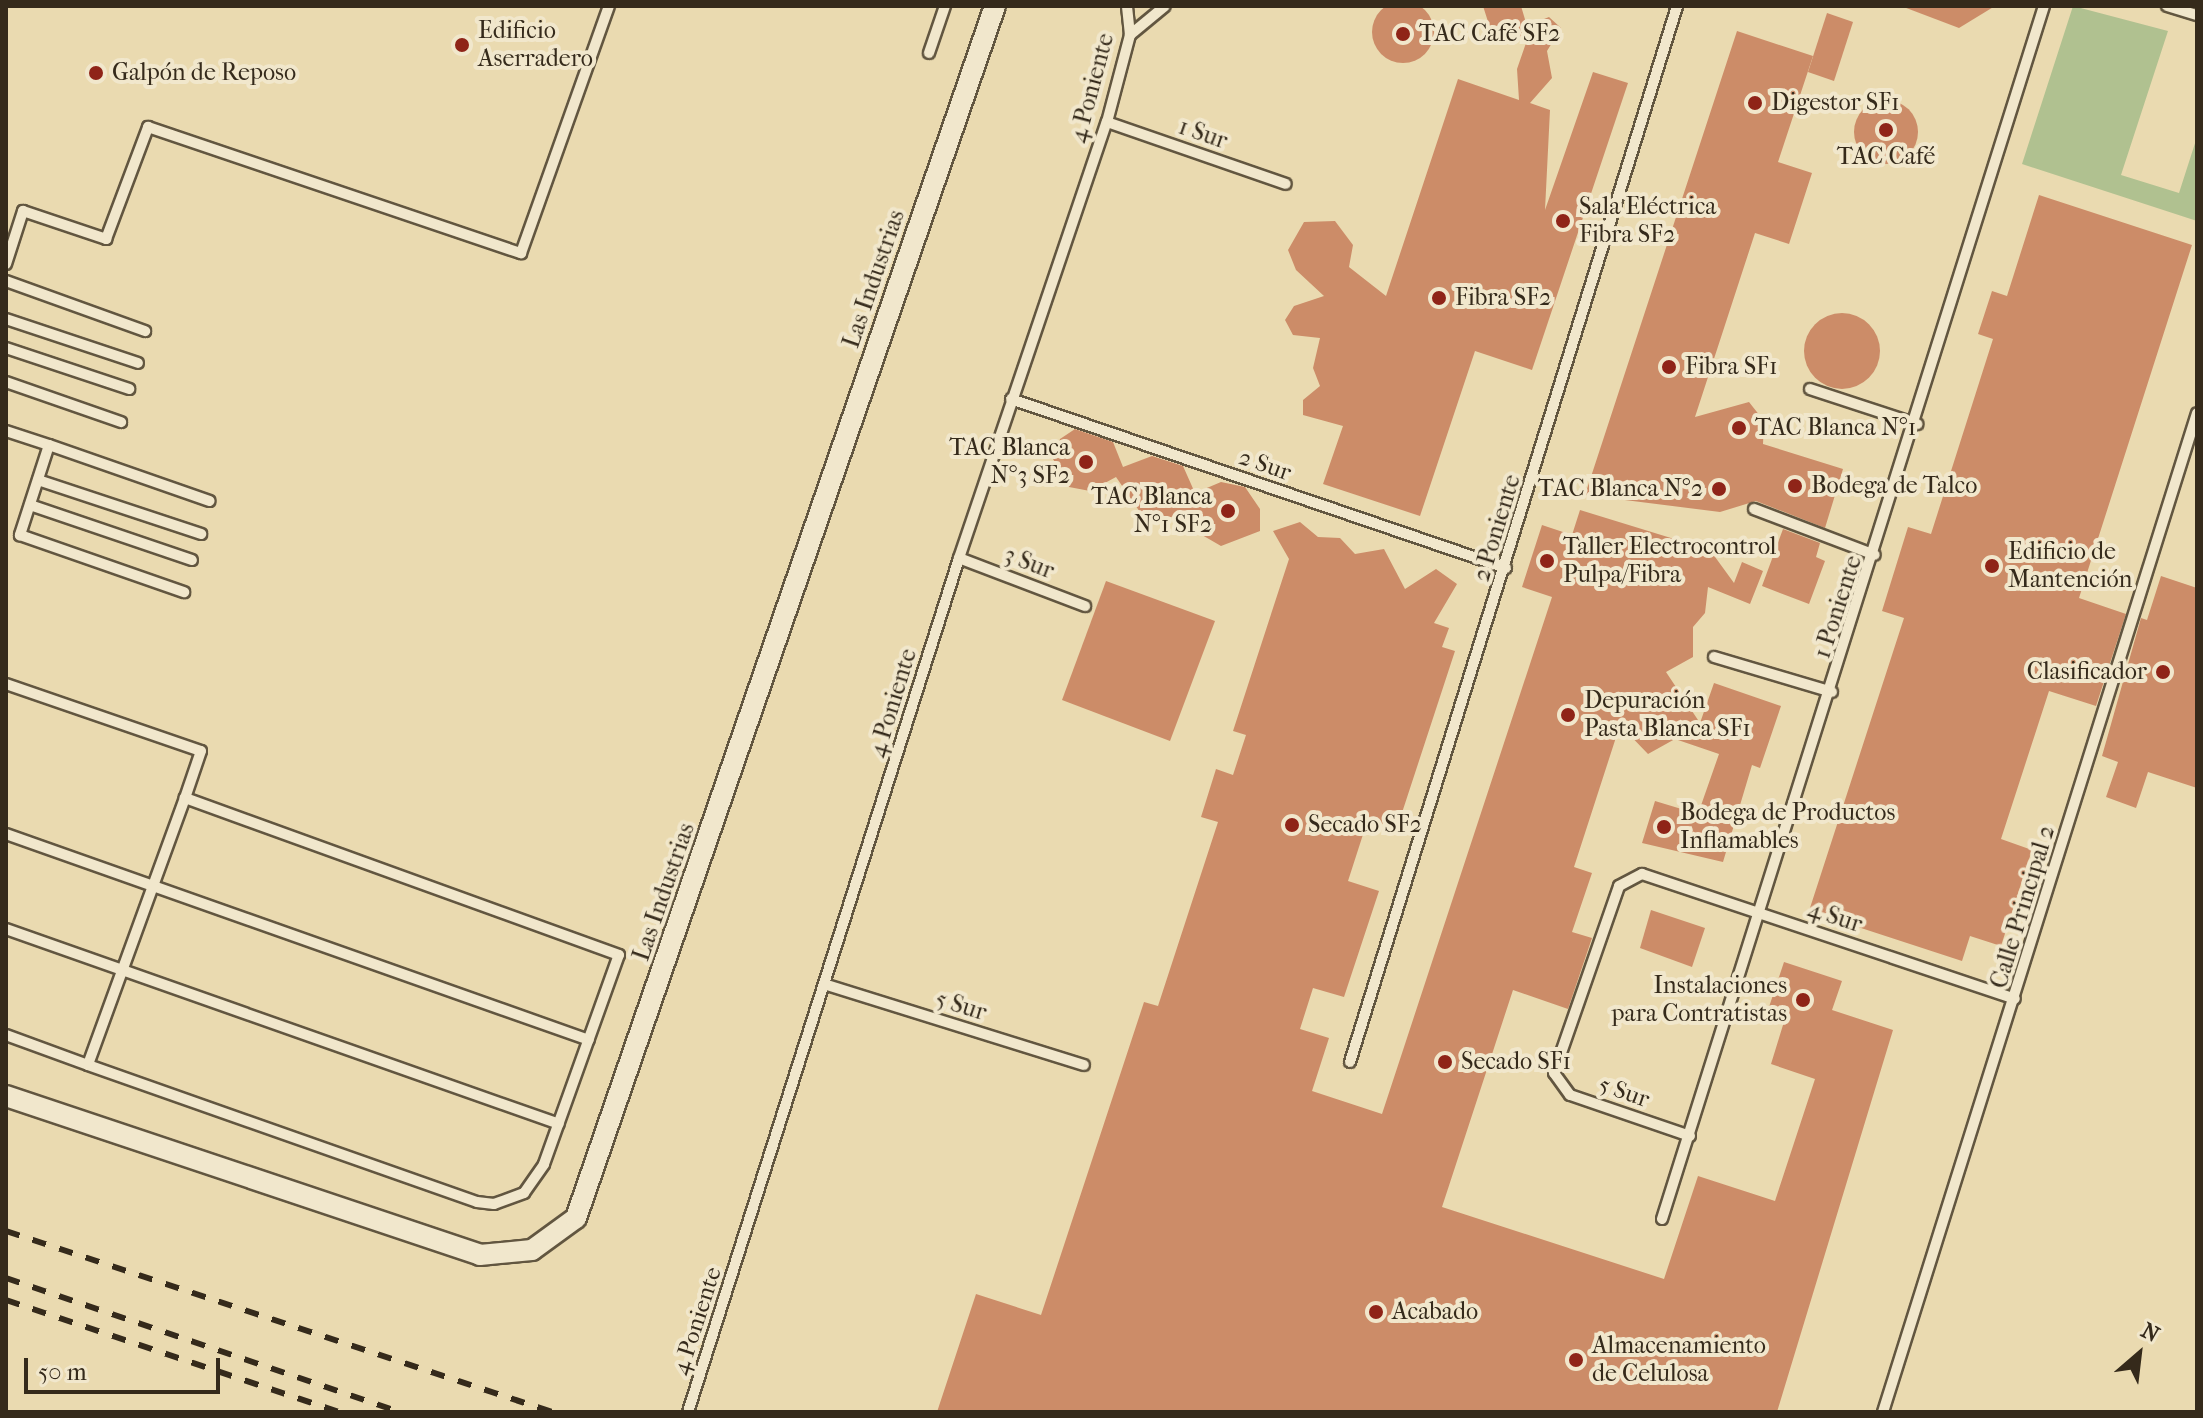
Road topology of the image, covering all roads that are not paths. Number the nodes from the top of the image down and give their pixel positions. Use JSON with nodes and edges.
{"nodes":[{"id":1,"x":609,"y":6,"type":"edge"},
{"id":2,"x":945,"y":6,"type":"edge"},
{"id":3,"x":995,"y":6,"type":"edge"},
{"id":4,"x":1127,"y":6,"type":"edge"},
{"id":5,"x":1165,"y":6,"type":"edge"},
{"id":6,"x":1677,"y":6,"type":"edge"},
{"id":7,"x":2044,"y":6,"type":"edge"},
{"id":8,"x":2167,"y":6,"type":"edge"},
{"id":9,"x":2197,"y":15,"type":"edge"},
{"id":10,"x":1130,"y":35,"type":"junction"},
{"id":11,"x":929,"y":53,"type":"dead end"},
{"id":12,"x":1107,"y":122,"type":"junction"},
{"id":13,"x":1286,"y":184,"type":"dead end"},
{"id":14,"x":6,"y":264,"type":"edge"},
{"id":15,"x":6,"y":281,"type":"edge"},
{"id":16,"x":6,"y":319,"type":"edge"},
{"id":17,"x":145,"y":331,"type":"dead end"},
{"id":18,"x":6,"y":348,"type":"edge"},
{"id":19,"x":138,"y":363,"type":"dead end"},
{"id":20,"x":6,"y":382,"type":"edge"},
{"id":21,"x":129,"y":389,"type":"dead end"},
{"id":22,"x":1810,"y":389,"type":"dead end"},
{"id":23,"x":1011,"y":399,"type":"junction"},
{"id":24,"x":2197,"y":413,"type":"edge"},
{"id":25,"x":121,"y":422,"type":"dead end"},
{"id":26,"x":1917,"y":424,"type":"junction"},
{"id":27,"x":6,"y":431,"type":"edge"},
{"id":28,"x":49,"y":445,"type":"junction"},
{"id":29,"x":38,"y":480,"type":"junction"},
{"id":30,"x":210,"y":501,"type":"dead end"},
{"id":31,"x":30,"y":505,"type":"junction"},
{"id":32,"x":1754,"y":509,"type":"dead end"},
{"id":33,"x":201,"y":534,"type":"dead end"},
{"id":34,"x":1875,"y":555,"type":"junction"},
{"id":35,"x":959,"y":558,"type":"junction"},
{"id":36,"x":192,"y":560,"type":"dead end"},
{"id":37,"x":1506,"y":568,"type":"junction"},
{"id":38,"x":184,"y":592,"type":"dead end"},
{"id":39,"x":1085,"y":606,"type":"dead end"},
{"id":40,"x":1714,"y":657,"type":"dead end"},
{"id":41,"x":6,"y":684,"type":"edge"},
{"id":42,"x":1832,"y":692,"type":"junction"},
{"id":43,"x":185,"y":798,"type":"junction"},
{"id":44,"x":6,"y":834,"type":"edge"},
{"id":45,"x":153,"y":886,"type":"junction"},
{"id":46,"x":1761,"y":914,"type":"junction"},
{"id":47,"x":6,"y":929,"type":"edge"},
{"id":48,"x":123,"y":970,"type":"junction"},
{"id":49,"x":827,"y":985,"type":"junction"},
{"id":50,"x":2015,"y":999,"type":"junction"},
{"id":51,"x":6,"y":1035,"type":"edge"},
{"id":52,"x":589,"y":1040,"type":"junction"},
{"id":53,"x":1350,"y":1062,"type":"dead end"},
{"id":54,"x":88,"y":1065,"type":"junction"},
{"id":55,"x":1084,"y":1065,"type":"dead end"},
{"id":56,"x":1554,"y":1073,"type":"joint"},
{"id":57,"x":6,"y":1096,"type":"edge"},
{"id":58,"x":559,"y":1124,"type":"junction"},
{"id":59,"x":1690,"y":1136,"type":"junction"},
{"id":60,"x":1662,"y":1219,"type":"dead end"},
{"id":61,"x":688,"y":1412,"type":"edge"},
{"id":62,"x":1883,"y":1412,"type":"edge"}],
"edges":[{"from":1,"to":14,"type":"lane"},
{"from":2,"to":11,"type":"lane"},
{"from":3,"to":57,"type":"street","name":"Las Industrias"},
{"from":4,"to":10,"type":"lane","name":"4 Poniente"},
{"from":5,"to":10,"type":"lane"},
{"from":6,"to":37,"type":"lane","name":"2 Poniente"},
{"from":7,"to":26,"type":"lane","name":"1 Poniente"},
{"from":8,"to":9,"type":"lane"},
{"from":10,"to":12,"type":"lane","name":"4 Poniente"},
{"from":12,"to":13,"type":"lane","name":"1 Sur"},
{"from":12,"to":23,"type":"lane","name":"4 Poniente"},
{"from":15,"to":17,"type":"lane"},
{"from":16,"to":19,"type":"lane"},
{"from":18,"to":21,"type":"lane"},
{"from":20,"to":25,"type":"lane"},
{"from":22,"to":26,"type":"lane"},
{"from":23,"to":35,"type":"lane","name":"4 Poniente"},
{"from":23,"to":37,"type":"lane","name":"2 Sur"},
{"from":24,"to":50,"type":"lane","name":"Calle Principal 2"},
{"from":26,"to":34,"type":"lane","name":"1 Poniente"},
{"from":27,"to":28,"type":"lane"},
{"from":28,"to":29,"type":"lane"},
{"from":28,"to":30,"type":"lane"},
{"from":29,"to":31,"type":"lane"},
{"from":29,"to":33,"type":"lane"},
{"from":31,"to":36,"type":"lane"},
{"from":31,"to":38,"type":"lane"},
{"from":32,"to":34,"type":"lane"},
{"from":34,"to":42,"type":"lane","name":"1 Poniente"},
{"from":35,"to":39,"type":"lane","name":"3 Sur"},
{"from":35,"to":49,"type":"lane","name":"4 Poniente"},
{"from":37,"to":53,"type":"lane","name":"2 Poniente"},
{"from":40,"to":42,"type":"lane"},
{"from":41,"to":43,"type":"lane"},
{"from":42,"to":46,"type":"lane","name":"1 Poniente"},
{"from":43,"to":45,"type":"lane"},
{"from":43,"to":52,"type":"lane"},
{"from":44,"to":45,"type":"lane"},
{"from":45,"to":48,"type":"lane"},
{"from":45,"to":52,"type":"lane"},
{"from":46,"to":50,"type":"lane","name":"4 Sur"},
{"from":46,"to":56,"type":"lane","name":"4 Sur"},
{"from":46,"to":59,"type":"lane","name":"1 Poniente"},
{"from":47,"to":48,"type":"lane"},
{"from":48,"to":54,"type":"lane"},
{"from":48,"to":58,"type":"lane"},
{"from":49,"to":55,"type":"lane","name":"5 Sur"},
{"from":49,"to":61,"type":"lane","name":"4 Poniente"},
{"from":50,"to":62,"type":"lane","name":"Calle Principal 2"},
{"from":51,"to":54,"type":"lane"},
{"from":52,"to":58,"type":"lane"},
{"from":54,"to":58,"type":"lane"},
{"from":56,"to":59,"type":"lane","name":"5 Sur"},
{"from":59,"to":60,"type":"lane","name":"1 Poniente"}]}
